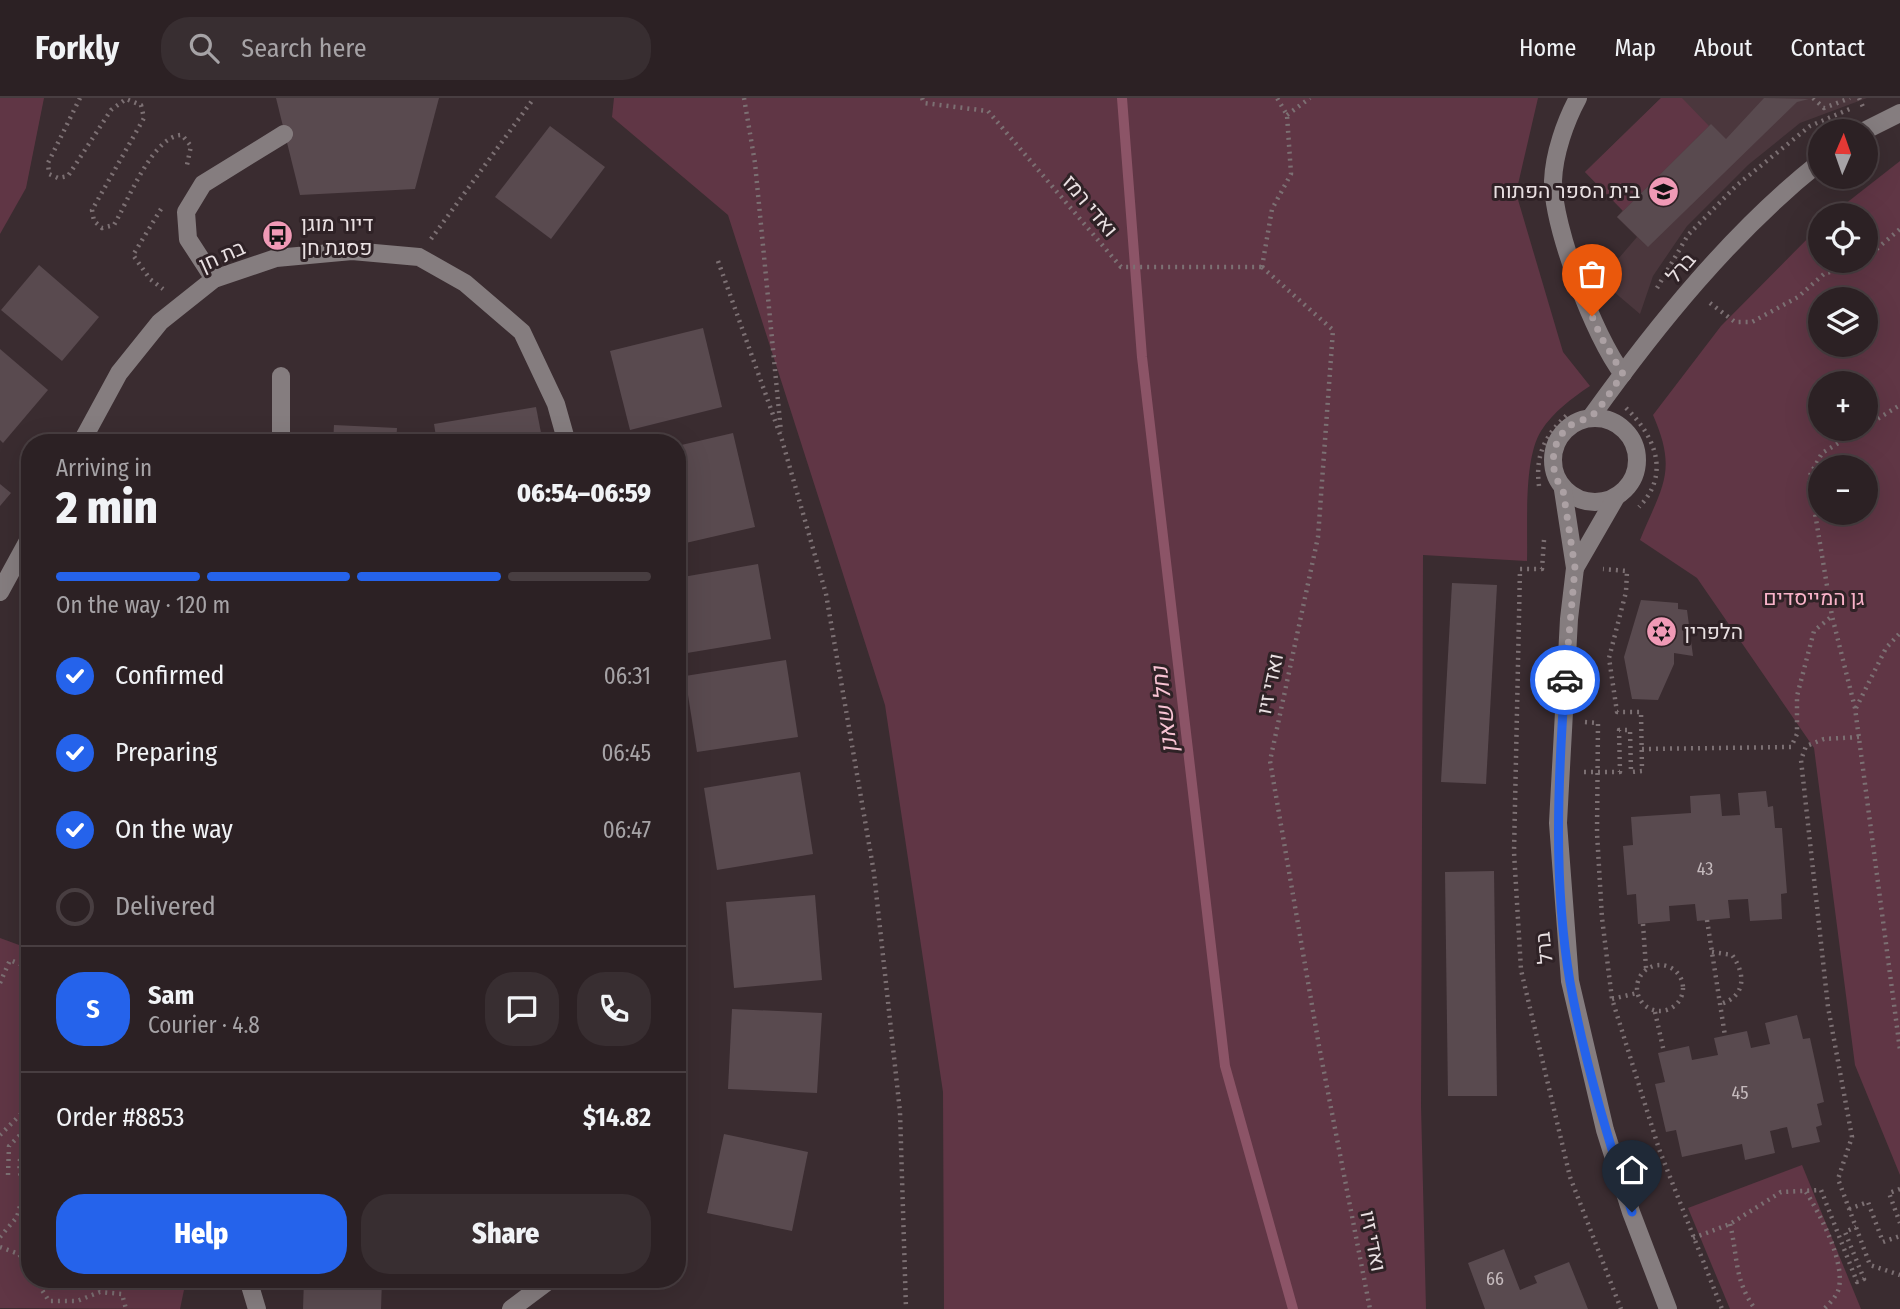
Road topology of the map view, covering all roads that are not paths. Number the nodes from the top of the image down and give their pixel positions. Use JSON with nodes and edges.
{"nodes":[{"id":1,"x":1578,"y":98,"type":"edge"},
{"id":2,"x":1900,"y":113,"type":"edge"},
{"id":3,"x":1878,"y":124,"type":"edge"},
{"id":4,"x":284,"y":134,"type":"dead end"},
{"id":5,"x":1808,"y":173,"type":"edge"},
{"id":6,"x":214,"y":279,"type":"junction"},
{"id":7,"x":1623,"y":374,"type":"junction"},
{"id":8,"x":281,"y":376,"type":"dead end"},
{"id":9,"x":1591,"y":417,"type":"junction"},
{"id":10,"x":86,"y":434,"type":"edge"},
{"id":11,"x":281,"y":434,"type":"edge"},
{"id":12,"x":564,"y":434,"type":"edge"},
{"id":13,"x":1563,"y":490,"type":"junction"},
{"id":14,"x":1616,"y":497,"type":"junction"},
{"id":15,"x":21,"y":554,"type":"edge"},
{"id":16,"x":1575,"y":568,"type":"junction"},
{"id":17,"x":0,"y":592,"type":"edge"},
{"id":18,"x":251,"y":1288,"type":"edge"},
{"id":19,"x":539,"y":1288,"type":"edge"},
{"id":20,"x":257,"y":1309,"type":"edge"},
{"id":21,"x":512,"y":1309,"type":"edge"},
{"id":22,"x":1668,"y":1309,"type":"edge"}],
"edges":[{"from":1,"to":7,"type":"street"},
{"from":2,"to":3,"type":"street"},
{"from":4,"to":6,"type":"street"},
{"from":5,"to":7,"type":"street","name":"ברל"},
{"from":6,"to":10,"type":"street","name":"בת חן"},
{"from":6,"to":12,"type":"street","name":"בת חן"},
{"from":7,"to":9,"type":"street","name":"ברל"},
{"from":8,"to":11,"type":"street"},
{"from":9,"to":13,"type":"street"},
{"from":9,"to":14,"type":"street"},
{"from":13,"to":14,"type":"street"},
{"from":13,"to":16,"type":"street"},
{"from":14,"to":16,"type":"street"},
{"from":15,"to":17,"type":"street"},
{"from":16,"to":22,"type":"street","name":"ברל"},
{"from":18,"to":20,"type":"street"},
{"from":19,"to":21,"type":"street"}]}
